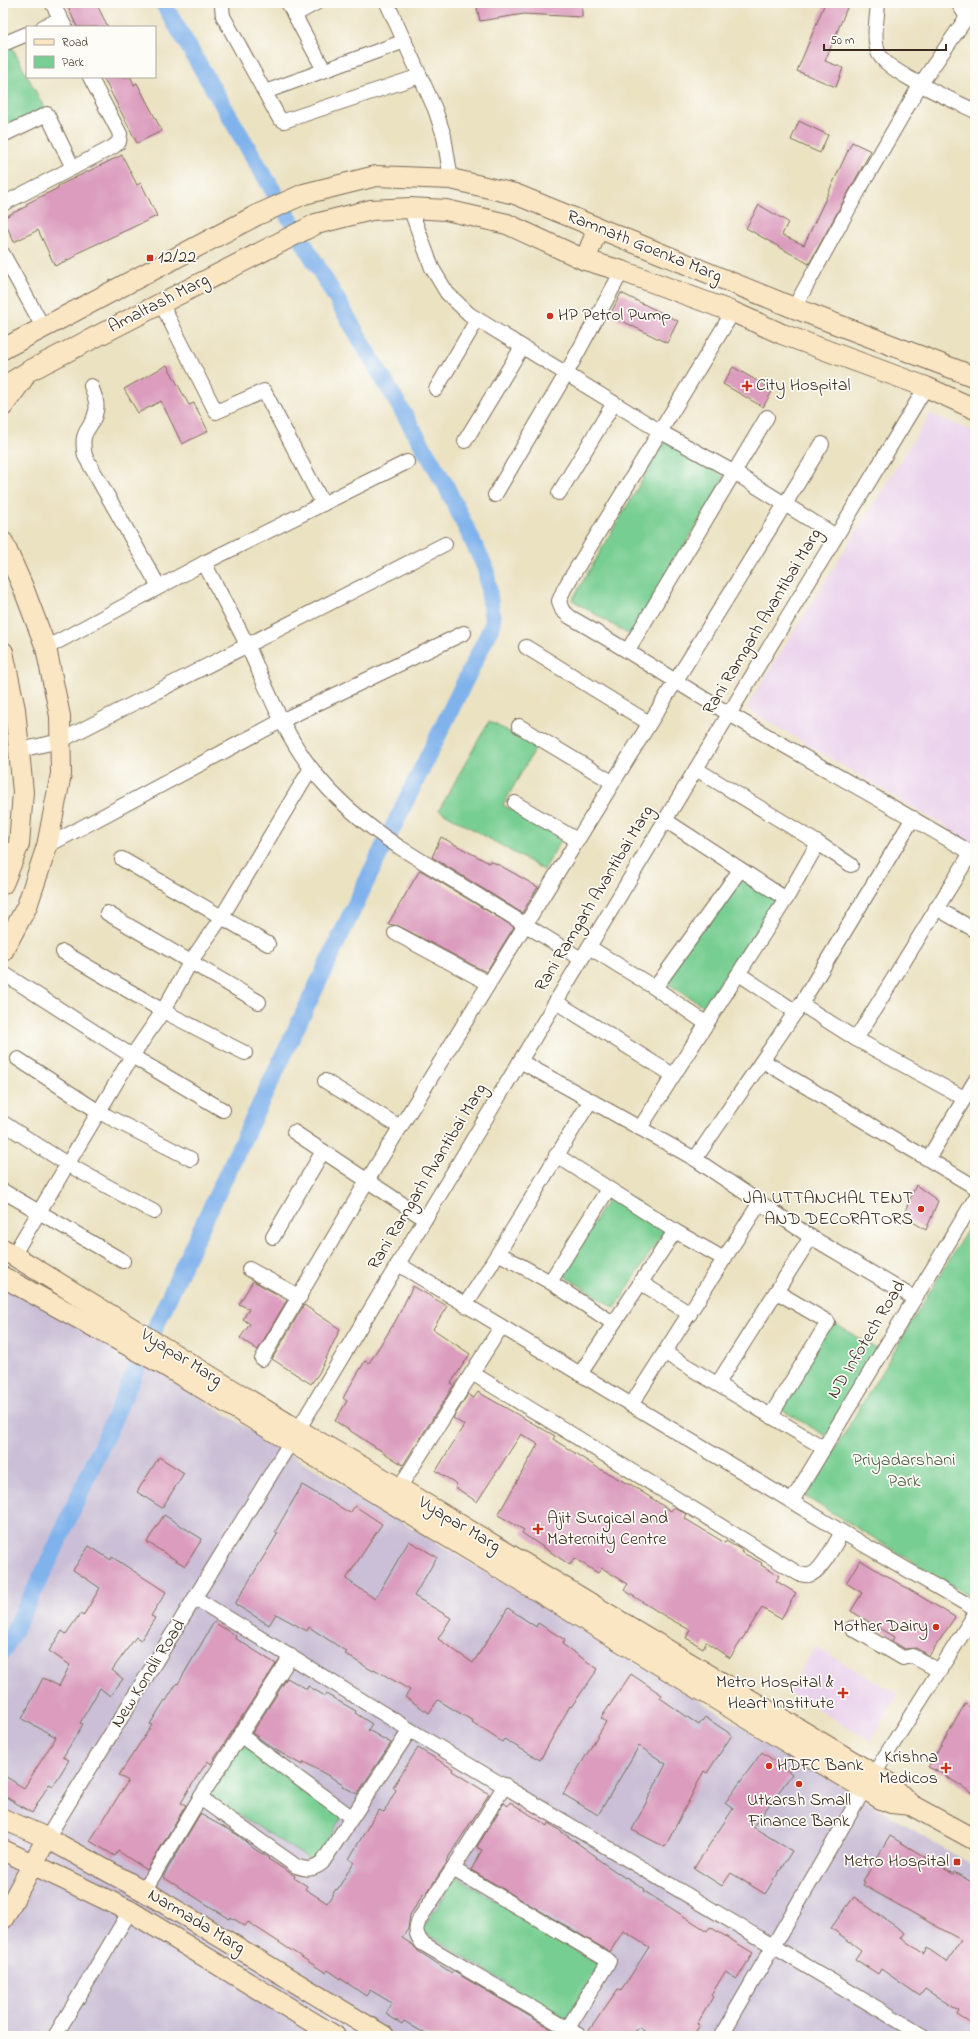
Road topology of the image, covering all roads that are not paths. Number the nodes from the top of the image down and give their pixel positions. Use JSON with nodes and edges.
{"nodes":[{"id":1,"x":52,"y":3,"type":"edge"},
{"id":2,"x":224,"y":3,"type":"edge"},
{"id":3,"x":316,"y":3,"type":"edge"},
{"id":4,"x":387,"y":3,"type":"edge"},
{"id":5,"x":878,"y":3,"type":"edge"},
{"id":6,"x":958,"y":3,"type":"edge"},
{"id":7,"x":291,"y":9,"type":"edge"},
{"id":8,"x":971,"y":13,"type":"edge"},
{"id":9,"x":63,"y":23,"type":"edge"},
{"id":10,"x":48,"y":26,"type":"edge"},
{"id":11,"x":26,"y":34,"type":"edge"},
{"id":12,"x":405,"y":41,"type":"junction"},
{"id":13,"x":3,"y":44,"type":"edge"},
{"id":14,"x":324,"y":70,"type":"junction"},
{"id":15,"x":420,"y":76,"type":"junction"},
{"id":16,"x":91,"y":78,"type":"edge"},
{"id":17,"x":920,"y":85,"type":"junction"},
{"id":18,"x":265,"y":92,"type":"junction"},
{"id":19,"x":975,"y":111,"type":"edge"},
{"id":20,"x":3,"y":135,"type":"edge"},
{"id":21,"x":73,"y":168,"type":"junction"},
{"id":22,"x":451,"y":180,"type":"junction"},
{"id":23,"x":304,"y":194,"type":"joint"},
{"id":24,"x":3,"y":204,"type":"edge"},
{"id":25,"x":410,"y":208,"type":"junction"},
{"id":26,"x":316,"y":224,"type":"joint"},
{"id":27,"x":598,"y":228,"type":"junction"},
{"id":28,"x":3,"y":254,"type":"edge"},
{"id":29,"x":585,"y":260,"type":"junction"},
{"id":30,"x":622,"y":271,"type":"junction"},
{"id":31,"x":161,"y":303,"type":"junction"},
{"id":32,"x":794,"y":308,"type":"junction"},
{"id":33,"x":733,"y":312,"type":"junction"},
{"id":34,"x":477,"y":320,"type":"junction"},
{"id":35,"x":43,"y":328,"type":"junction"},
{"id":36,"x":522,"y":346,"type":"junction"},
{"id":37,"x":3,"y":348,"type":"edge"},
{"id":38,"x":29,"y":372,"type":"junction"},
{"id":39,"x":566,"y":374,"type":"junction"},
{"id":40,"x":975,"y":377,"type":"edge"},
{"id":41,"x":91,"y":386,"type":"dead end"},
{"id":42,"x":3,"y":387,"type":"edge"},
{"id":43,"x":436,"y":388,"type":"dead end"},
{"id":44,"x":926,"y":388,"type":"junction"},
{"id":45,"x":614,"y":403,"type":"junction"},
{"id":46,"x":3,"y":406,"type":"edge"},
{"id":47,"x":975,"y":409,"type":"edge"},
{"id":48,"x":767,"y":417,"type":"dead end"},
{"id":49,"x":662,"y":432,"type":"junction"},
{"id":50,"x":465,"y":441,"type":"dead end"},
{"id":51,"x":822,"y":444,"type":"dead end"},
{"id":52,"x":407,"y":462,"type":"dead end"},
{"id":53,"x":735,"y":473,"type":"junction"},
{"id":54,"x":559,"y":493,"type":"dead end"},
{"id":55,"x":495,"y":495,"type":"dead end"},
{"id":56,"x":323,"y":504,"type":"junction"},
{"id":57,"x":784,"y":504,"type":"junction"},
{"id":58,"x":836,"y":536,"type":"junction"},
{"id":59,"x":3,"y":542,"type":"edge"},
{"id":60,"x":445,"y":544,"type":"dead end"},
{"id":61,"x":204,"y":563,"type":"junction"},
{"id":62,"x":159,"y":587,"type":"junction"},
{"id":63,"x":464,"y":633,"type":"dead end"},
{"id":64,"x":247,"y":645,"type":"junction"},
{"id":65,"x":526,"y":647,"type":"dead end"},
{"id":66,"x":46,"y":648,"type":"junction"},
{"id":67,"x":628,"y":650,"type":"junction"},
{"id":68,"x":3,"y":652,"type":"edge"},
{"id":69,"x":676,"y":680,"type":"junction"},
{"id":70,"x":729,"y":714,"type":"junction"},
{"id":71,"x":281,"y":721,"type":"junction"},
{"id":72,"x":649,"y":723,"type":"junction"},
{"id":73,"x":519,"y":726,"type":"dead end"},
{"id":74,"x":60,"y":741,"type":"junction"},
{"id":75,"x":20,"y":750,"type":"junction"},
{"id":76,"x":311,"y":768,"type":"junction"},
{"id":77,"x":696,"y":769,"type":"junction"},
{"id":78,"x":612,"y":782,"type":"junction"},
{"id":79,"x":515,"y":803,"type":"dead end"},
{"id":80,"x":913,"y":818,"type":"junction"},
{"id":81,"x":665,"y":820,"type":"junction"},
{"id":82,"x":577,"y":840,"type":"junction"},
{"id":83,"x":818,"y":842,"type":"junction"},
{"id":84,"x":48,"y":846,"type":"junction"},
{"id":85,"x":973,"y":854,"type":"edge"},
{"id":86,"x":122,"y":859,"type":"dead end"},
{"id":87,"x":851,"y":865,"type":"dead end"},
{"id":88,"x":740,"y":870,"type":"junction"},
{"id":89,"x":3,"y":884,"type":"edge"},
{"id":90,"x":786,"y":899,"type":"junction"},
{"id":91,"x":936,"y":908,"type":"junction"},
{"id":92,"x":107,"y":913,"type":"dead end"},
{"id":93,"x":221,"y":918,"type":"junction"},
{"id":94,"x":524,"y":925,"type":"junction"},
{"id":95,"x":975,"y":930,"type":"edge"},
{"id":96,"x":395,"y":933,"type":"dead end"},
{"id":97,"x":268,"y":944,"type":"dead end"},
{"id":98,"x":589,"y":947,"type":"junction"},
{"id":99,"x":3,"y":951,"type":"edge"},
{"id":100,"x":63,"y":952,"type":"dead end"},
{"id":101,"x":581,"y":959,"type":"junction"},
{"id":102,"x":191,"y":961,"type":"junction"},
{"id":103,"x":3,"y":973,"type":"edge"},
{"id":104,"x":739,"y":974,"type":"junction"},
{"id":105,"x":488,"y":982,"type":"junction"},
{"id":106,"x":655,"y":988,"type":"junction"},
{"id":107,"x":259,"y":1002,"type":"dead end"},
{"id":108,"x":556,"y":1002,"type":"junction"},
{"id":109,"x":798,"y":1008,"type":"junction"},
{"id":110,"x":163,"y":1011,"type":"junction"},
{"id":111,"x":707,"y":1024,"type":"junction"},
{"id":112,"x":856,"y":1039,"type":"junction"},
{"id":113,"x":245,"y":1053,"type":"dead end"},
{"id":114,"x":132,"y":1056,"type":"junction"},
{"id":115,"x":18,"y":1059,"type":"dead end"},
{"id":116,"x":520,"y":1061,"type":"junction"},
{"id":117,"x":763,"y":1062,"type":"junction"},
{"id":118,"x":673,"y":1075,"type":"junction"},
{"id":119,"x":975,"y":1081,"type":"edge"},
{"id":120,"x":325,"y":1082,"type":"dead end"},
{"id":121,"x":964,"y":1098,"type":"junction"},
{"id":122,"x":591,"y":1100,"type":"junction"},
{"id":123,"x":223,"y":1110,"type":"dead end"},
{"id":124,"x":99,"y":1112,"type":"junction"},
{"id":125,"x":3,"y":1123,"type":"edge"},
{"id":126,"x":400,"y":1127,"type":"junction"},
{"id":127,"x":640,"y":1128,"type":"junction"},
{"id":128,"x":294,"y":1132,"type":"dead end"},
{"id":129,"x":324,"y":1151,"type":"junction"},
{"id":130,"x":556,"y":1155,"type":"junction"},
{"id":131,"x":191,"y":1159,"type":"dead end"},
{"id":132,"x":695,"y":1159,"type":"junction"},
{"id":133,"x":928,"y":1159,"type":"junction"},
{"id":134,"x":67,"y":1164,"type":"junction"},
{"id":135,"x":367,"y":1181,"type":"junction"},
{"id":136,"x":975,"y":1187,"type":"edge"},
{"id":137,"x":608,"y":1189,"type":"junction"},
{"id":138,"x":3,"y":1191,"type":"edge"},
{"id":139,"x":975,"y":1199,"type":"edge"},
{"id":140,"x":759,"y":1204,"type":"junction"},
{"id":141,"x":38,"y":1212,"type":"junction"},
{"id":142,"x":154,"y":1212,"type":"dead end"},
{"id":143,"x":425,"y":1219,"type":"junction"},
{"id":144,"x":675,"y":1231,"type":"junction"},
{"id":145,"x":273,"y":1237,"type":"dead end"},
{"id":146,"x":811,"y":1237,"type":"junction"},
{"id":147,"x":8,"y":1251,"type":"edge"},
{"id":148,"x":500,"y":1254,"type":"junction"},
{"id":149,"x":724,"y":1259,"type":"junction"},
{"id":150,"x":123,"y":1261,"type":"dead end"},
{"id":151,"x":398,"y":1264,"type":"junction"},
{"id":152,"x":249,"y":1269,"type":"dead end"},
{"id":153,"x":3,"y":1277,"type":"edge"},
{"id":154,"x":550,"y":1282,"type":"junction"},
{"id":155,"x":640,"y":1282,"type":"junction"},
{"id":156,"x":777,"y":1292,"type":"junction"},
{"id":157,"x":300,"y":1297,"type":"junction"},
{"id":158,"x":914,"y":1298,"type":"junction"},
{"id":159,"x":466,"y":1305,"type":"junction"},
{"id":160,"x":690,"y":1314,"type":"junction"},
{"id":161,"x":613,"y":1323,"type":"junction"},
{"id":162,"x":501,"y":1327,"type":"junction"},
{"id":163,"x":665,"y":1353,"type":"junction"},
{"id":164,"x":167,"y":1358,"type":"junction"},
{"id":165,"x":262,"y":1359,"type":"dead end"},
{"id":166,"x":472,"y":1373,"type":"junction"},
{"id":167,"x":580,"y":1374,"type":"junction"},
{"id":168,"x":718,"y":1383,"type":"junction"},
{"id":169,"x":631,"y":1404,"type":"junction"},
{"id":170,"x":771,"y":1415,"type":"junction"},
{"id":171,"x":294,"y":1436,"type":"junction"},
{"id":172,"x":824,"y":1448,"type":"junction"},
{"id":173,"x":399,"y":1488,"type":"junction"},
{"id":174,"x":792,"y":1501,"type":"junction"},
{"id":175,"x":842,"y":1532,"type":"junction"},
{"id":176,"x":195,"y":1598,"type":"junction"},
{"id":177,"x":975,"y":1609,"type":"edge"},
{"id":178,"x":975,"y":1614,"type":"edge"},
{"id":179,"x":852,"y":1628,"type":"dead end"},
{"id":180,"x":291,"y":1656,"type":"junction"},
{"id":181,"x":940,"y":1671,"type":"junction"},
{"id":182,"x":410,"y":1730,"type":"junction"},
{"id":183,"x":240,"y":1735,"type":"junction"},
{"id":184,"x":870,"y":1781,"type":"junction"},
{"id":185,"x":505,"y":1785,"type":"junction"},
{"id":186,"x":200,"y":1798,"type":"junction"},
{"id":187,"x":351,"y":1817,"type":"junction"},
{"id":188,"x":3,"y":1819,"type":"edge"},
{"id":189,"x":47,"y":1838,"type":"junction"},
{"id":190,"x":975,"y":1839,"type":"edge"},
{"id":191,"x":3,"y":1850,"type":"edge"},
{"id":192,"x":33,"y":1865,"type":"junction"},
{"id":193,"x":454,"y":1869,"type":"junction"},
{"id":194,"x":144,"y":1891,"type":"junction"},
{"id":195,"x":5,"y":1905,"type":"edge"},
{"id":196,"x":130,"y":1912,"type":"junction"},
{"id":197,"x":774,"y":1946,"type":"junction"},
{"id":198,"x":568,"y":2028,"type":"junction"},
{"id":199,"x":55,"y":2036,"type":"edge"},
{"id":200,"x":335,"y":2036,"type":"edge"},
{"id":201,"x":384,"y":2036,"type":"edge"},
{"id":202,"x":580,"y":2036,"type":"edge"},
{"id":203,"x":721,"y":2036,"type":"edge"},
{"id":204,"x":924,"y":2036,"type":"edge"}],
"edges":[{"from":1,"to":9,"type":"street"},
{"from":2,"to":18,"type":"street"},
{"from":3,"to":7,"type":"street"},
{"from":4,"to":12,"type":"street"},
{"from":5,"to":17,"type":"street"},
{"from":6,"to":8,"type":"street"},
{"from":7,"to":14,"type":"street"},
{"from":8,"to":17,"type":"street"},
{"from":9,"to":10,"type":"street"},
{"from":11,"to":13,"type":"street"},
{"from":12,"to":14,"type":"street"},
{"from":12,"to":15,"type":"street"},
{"from":14,"to":18,"type":"street"},
{"from":15,"to":18,"type":"street"},
{"from":15,"to":22,"type":"street"},
{"from":16,"to":21,"type":"street"},
{"from":17,"to":19,"type":"street"},
{"from":17,"to":32,"type":"street"},
{"from":20,"to":21,"type":"street"},
{"from":21,"to":24,"type":"street"},
{"from":22,"to":23,"type":"street","name":"Ramnath Goenka Marg"},
{"from":22,"to":27,"type":"street","name":"Ramnath Goenka Marg"},
{"from":23,"to":35,"type":"street","name":"Amaltash Marg"},
{"from":25,"to":26,"type":"street","name":"Ramnath Goenka Marg"},
{"from":25,"to":29,"type":"street","name":"Ramnath Goenka Marg"},
{"from":25,"to":34,"type":"street"},
{"from":26,"to":31,"type":"street","name":"Amaltash Marg"},
{"from":27,"to":29,"type":"street"},
{"from":27,"to":32,"type":"street","name":"Ramnath Goenka Marg"},
{"from":28,"to":35,"type":"street"},
{"from":29,"to":30,"type":"street","name":"Ramnath Goenka Marg"},
{"from":30,"to":33,"type":"street","name":"Ramnath Goenka Marg"},
{"from":30,"to":39,"type":"street"},
{"from":31,"to":38,"type":"street","name":"Amaltash Marg"},
{"from":31,"to":56,"type":"street"},
{"from":32,"to":40,"type":"street","name":"Ramnath Goenka Marg"},
{"from":33,"to":44,"type":"street","name":"Ramnath Goenka Marg"},
{"from":33,"to":49,"type":"street"},
{"from":34,"to":36,"type":"street"},
{"from":34,"to":43,"type":"street"},
{"from":35,"to":37,"type":"street","name":"Amaltash Marg"},
{"from":36,"to":39,"type":"street"},
{"from":36,"to":50,"type":"street"},
{"from":38,"to":42,"type":"street","name":"Amaltash Marg"},
{"from":38,"to":46,"type":"street"},
{"from":39,"to":45,"type":"street"},
{"from":39,"to":55,"type":"street"},
{"from":41,"to":62,"type":"street"},
{"from":44,"to":47,"type":"street","name":"Ramnath Goenka Marg"},
{"from":44,"to":58,"type":"street","name":"Rani Ramgarh Avantibai Marg"},
{"from":45,"to":49,"type":"street"},
{"from":45,"to":54,"type":"street"},
{"from":48,"to":53,"type":"street"},
{"from":49,"to":53,"type":"street"},
{"from":49,"to":67,"type":"street"},
{"from":51,"to":57,"type":"street"},
{"from":52,"to":56,"type":"street"},
{"from":53,"to":57,"type":"street"},
{"from":53,"to":67,"type":"street"},
{"from":56,"to":61,"type":"street"},
{"from":57,"to":58,"type":"street"},
{"from":57,"to":69,"type":"street"},
{"from":58,"to":70,"type":"street","name":"Rani Ramgarh Avantibai Marg"},
{"from":59,"to":66,"type":"street"},
{"from":60,"to":64,"type":"street"},
{"from":61,"to":62,"type":"street"},
{"from":61,"to":64,"type":"street"},
{"from":62,"to":66,"type":"street"},
{"from":63,"to":71,"type":"street"},
{"from":64,"to":71,"type":"street"},
{"from":64,"to":74,"type":"street"},
{"from":65,"to":72,"type":"street"},
{"from":66,"to":74,"type":"street"},
{"from":67,"to":69,"type":"street"},
{"from":68,"to":75,"type":"street"},
{"from":69,"to":70,"type":"street"},
{"from":69,"to":72,"type":"street"},
{"from":70,"to":77,"type":"street","name":"Rani Ramgarh Avantibai Marg"},
{"from":70,"to":80,"type":"street"},
{"from":71,"to":76,"type":"street"},
{"from":71,"to":84,"type":"street"},
{"from":72,"to":78,"type":"street"},
{"from":73,"to":78,"type":"street"},
{"from":74,"to":75,"type":"street"},
{"from":74,"to":84,"type":"street"},
{"from":75,"to":89,"type":"street"},
{"from":76,"to":93,"type":"street"},
{"from":76,"to":94,"type":"street"},
{"from":77,"to":81,"type":"street","name":"Rani Ramgarh Avantibai Marg"},
{"from":77,"to":83,"type":"street"},
{"from":78,"to":82,"type":"street"},
{"from":79,"to":82,"type":"street"},
{"from":80,"to":85,"type":"street"},
{"from":80,"to":109,"type":"street"},
{"from":81,"to":88,"type":"street"},
{"from":81,"to":98,"type":"street","name":"Rani Ramgarh Avantibai Marg"},
{"from":82,"to":94,"type":"street"},
{"from":83,"to":87,"type":"street"},
{"from":83,"to":90,"type":"street"},
{"from":84,"to":99,"type":"street"},
{"from":85,"to":91,"type":"street"},
{"from":86,"to":93,"type":"street"},
{"from":88,"to":90,"type":"street"},
{"from":88,"to":106,"type":"street"},
{"from":90,"to":104,"type":"street"},
{"from":91,"to":95,"type":"street"},
{"from":91,"to":112,"type":"street"},
{"from":92,"to":102,"type":"street"},
{"from":93,"to":97,"type":"street"},
{"from":93,"to":102,"type":"street"},
{"from":94,"to":101,"type":"street"},
{"from":94,"to":105,"type":"street"},
{"from":96,"to":105,"type":"street"},
{"from":98,"to":101,"type":"street","name":"Rani Ramgarh Avantibai Marg"},
{"from":98,"to":106,"type":"street"},
{"from":100,"to":110,"type":"street"},
{"from":101,"to":108,"type":"street","name":"Rani Ramgarh Avantibai Marg"},
{"from":102,"to":107,"type":"street"},
{"from":102,"to":110,"type":"street"},
{"from":103,"to":114,"type":"street"},
{"from":104,"to":109,"type":"street"},
{"from":104,"to":111,"type":"street"},
{"from":105,"to":126,"type":"street"},
{"from":106,"to":111,"type":"street"},
{"from":108,"to":116,"type":"street","name":"Rani Ramgarh Avantibai Marg"},
{"from":108,"to":118,"type":"street"},
{"from":109,"to":112,"type":"street"},
{"from":109,"to":117,"type":"street"},
{"from":110,"to":113,"type":"street"},
{"from":110,"to":114,"type":"street"},
{"from":111,"to":118,"type":"street"},
{"from":112,"to":121,"type":"street"},
{"from":114,"to":123,"type":"street"},
{"from":114,"to":124,"type":"street"},
{"from":115,"to":124,"type":"street"},
{"from":116,"to":122,"type":"street"},
{"from":116,"to":143,"type":"street","name":"Rani Ramgarh Avantibai Marg"},
{"from":117,"to":132,"type":"street"},
{"from":117,"to":133,"type":"street"},
{"from":118,"to":127,"type":"street"},
{"from":119,"to":121,"type":"street"},
{"from":120,"to":126,"type":"street"},
{"from":121,"to":133,"type":"street"},
{"from":122,"to":127,"type":"street"},
{"from":122,"to":130,"type":"street"},
{"from":124,"to":131,"type":"street"},
{"from":124,"to":134,"type":"street"},
{"from":125,"to":134,"type":"street"},
{"from":126,"to":135,"type":"street"},
{"from":127,"to":132,"type":"street"},
{"from":128,"to":129,"type":"street"},
{"from":129,"to":135,"type":"street"},
{"from":129,"to":145,"type":"street"},
{"from":130,"to":137,"type":"street"},
{"from":130,"to":148,"type":"street"},
{"from":132,"to":140,"type":"street"},
{"from":133,"to":136,"type":"street"},
{"from":134,"to":141,"type":"street"},
{"from":134,"to":142,"type":"street"},
{"from":135,"to":143,"type":"street"},
{"from":135,"to":157,"type":"street"},
{"from":137,"to":144,"type":"street"},
{"from":137,"to":154,"type":"street"},
{"from":138,"to":141,"type":"street"},
{"from":139,"to":158,"type":"street","name":"ND Infotech Road"},
{"from":140,"to":146,"type":"street"},
{"from":140,"to":149,"type":"street"},
{"from":141,"to":147,"type":"street"},
{"from":141,"to":150,"type":"street"},
{"from":143,"to":151,"type":"street","name":"Rani Ramgarh Avantibai Marg"},
{"from":144,"to":149,"type":"street"},
{"from":144,"to":155,"type":"street"},
{"from":146,"to":156,"type":"street"},
{"from":146,"to":158,"type":"street"},
{"from":147,"to":164,"type":"street","name":"Vyapar Marg"},
{"from":148,"to":154,"type":"street"},
{"from":148,"to":159,"type":"street"},
{"from":149,"to":160,"type":"street"},
{"from":151,"to":159,"type":"street"},
{"from":151,"to":171,"type":"street","name":"Rani Ramgarh Avantibai Marg"},
{"from":152,"to":157,"type":"street"},
{"from":153,"to":164,"type":"street","name":"Vyapar Marg"},
{"from":154,"to":161,"type":"street"},
{"from":155,"to":160,"type":"street"},
{"from":155,"to":161,"type":"street"},
{"from":156,"to":168,"type":"street"},
{"from":156,"to":170,"type":"street"},
{"from":157,"to":165,"type":"street"},
{"from":158,"to":172,"type":"street","name":"ND Infotech Road"},
{"from":159,"to":162,"type":"street"},
{"from":160,"to":163,"type":"street"},
{"from":161,"to":167,"type":"street"},
{"from":162,"to":166,"type":"street"},
{"from":162,"to":167,"type":"street"},
{"from":163,"to":168,"type":"street"},
{"from":163,"to":169,"type":"street"},
{"from":164,"to":171,"type":"street","name":"Vyapar Marg"},
{"from":166,"to":173,"type":"street"},
{"from":166,"to":175,"type":"street"},
{"from":167,"to":169,"type":"street"},
{"from":168,"to":170,"type":"street"},
{"from":169,"to":174,"type":"street"},
{"from":170,"to":172,"type":"street"},
{"from":171,"to":173,"type":"street","name":"Vyapar Marg"},
{"from":171,"to":176,"type":"street","name":"New Kondli Road"},
{"from":171,"to":184,"type":"street","name":"Vyapar Marg"},
{"from":172,"to":174,"type":"street","name":"ND Infotech Road"},
{"from":173,"to":184,"type":"street","name":"Vyapar Marg"},
{"from":174,"to":175,"type":"street"},
{"from":175,"to":177,"type":"street"},
{"from":176,"to":180,"type":"street"},
{"from":176,"to":189,"type":"street","name":"New Kondli Road"},
{"from":178,"to":181,"type":"street"},
{"from":179,"to":181,"type":"street"},
{"from":180,"to":182,"type":"street"},
{"from":180,"to":183,"type":"street"},
{"from":181,"to":184,"type":"street"},
{"from":182,"to":185,"type":"street"},
{"from":182,"to":187,"type":"street"},
{"from":183,"to":186,"type":"street"},
{"from":183,"to":187,"type":"street"},
{"from":184,"to":190,"type":"street","name":"Vyapar Marg"},
{"from":184,"to":197,"type":"street"},
{"from":185,"to":193,"type":"street"},
{"from":185,"to":197,"type":"street"},
{"from":186,"to":187,"type":"street"},
{"from":186,"to":194,"type":"street"},
{"from":188,"to":189,"type":"street","name":"Narmada Marg"},
{"from":189,"to":192,"type":"street","name":"New Kondli Road"},
{"from":189,"to":194,"type":"street","name":"Narmada Marg"},
{"from":191,"to":192,"type":"street","name":"Narmada Marg"},
{"from":192,"to":195,"type":"street","name":"New Kondli Road"},
{"from":192,"to":196,"type":"street","name":"Narmada Marg"},
{"from":193,"to":198,"type":"street"},
{"from":193,"to":198,"type":"street"},
{"from":194,"to":201,"type":"street","name":"Narmada Marg"},
{"from":196,"to":199,"type":"street"},
{"from":196,"to":200,"type":"street","name":"Narmada Marg"},
{"from":197,"to":203,"type":"street"},
{"from":197,"to":204,"type":"street"},
{"from":198,"to":202,"type":"street"}]}
